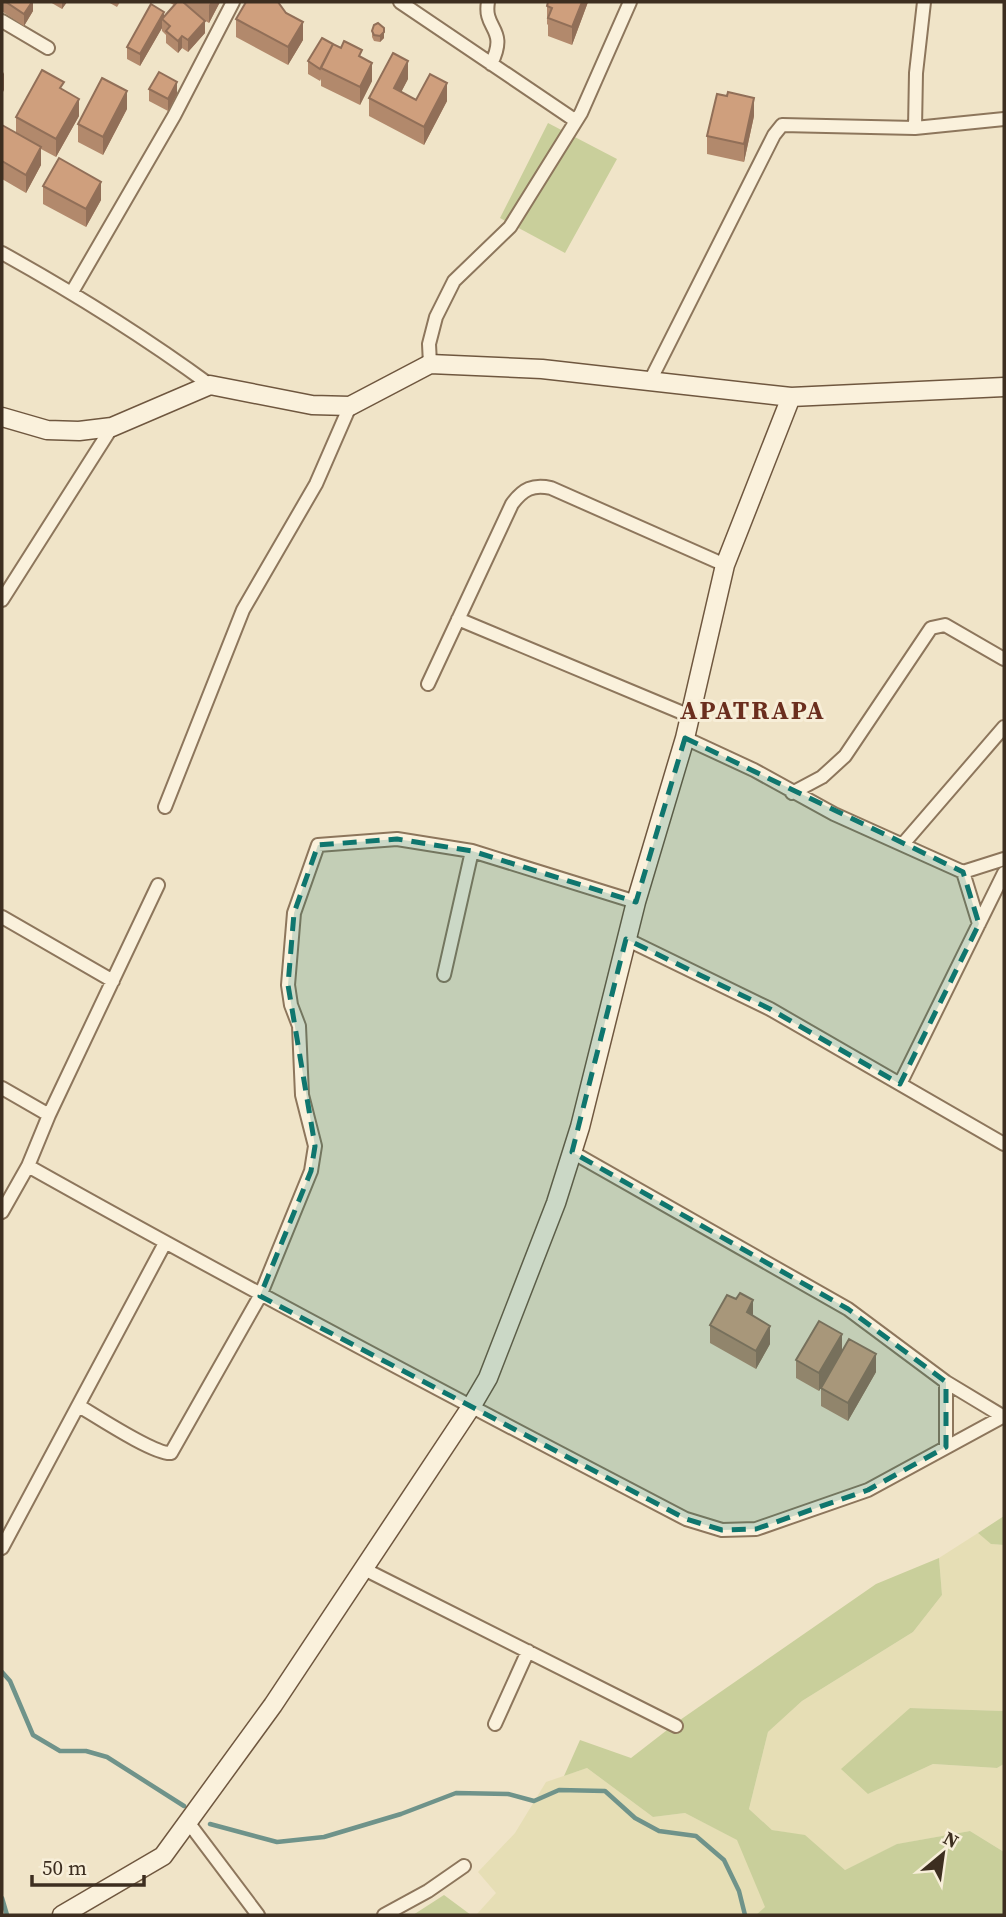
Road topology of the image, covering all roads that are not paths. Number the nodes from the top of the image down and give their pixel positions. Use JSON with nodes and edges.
{"nodes":[{"id":1,"x":233,"y":2,"type":"edge"},
{"id":2,"x":400,"y":2,"type":"edge"},
{"id":3,"x":488,"y":2,"type":"edge"},
{"id":4,"x":630,"y":2,"type":"edge"},
{"id":5,"x":924,"y":2,"type":"edge"},
{"id":6,"x":2,"y":21,"type":"edge"},
{"id":7,"x":48,"y":48,"type":"dead end"},
{"id":8,"x":491,"y":64,"type":"junction"},
{"id":9,"x":1004,"y":118,"type":"edge"},
{"id":10,"x":576,"y":121,"type":"junction"},
{"id":11,"x":915,"y":128,"type":"junction"},
{"id":12,"x":2,"y":253,"type":"edge"},
{"id":13,"x":72,"y":292,"type":"junction"},
{"id":14,"x":430,"y":364,"type":"junction"},
{"id":15,"x":650,"y":381,"type":"junction"},
{"id":16,"x":211,"y":385,"type":"junction"},
{"id":17,"x":1004,"y":387,"type":"edge"},
{"id":18,"x":791,"y":397,"type":"junction"},
{"id":19,"x":350,"y":406,"type":"junction"},
{"id":20,"x":2,"y":417,"type":"edge"},
{"id":21,"x":112,"y":427,"type":"junction"},
{"id":22,"x":725,"y":565,"type":"junction"},
{"id":23,"x":2,"y":600,"type":"edge"},
{"id":24,"x":458,"y":619,"type":"junction"},
{"id":25,"x":1004,"y":659,"type":"edge"},
{"id":26,"x":428,"y":684,"type":"dead end"},
{"id":27,"x":690,"y":716,"type":"junction"},
{"id":28,"x":1004,"y":727,"type":"edge"},
{"id":29,"x":685,"y":738,"type":"junction"},
{"id":30,"x":792,"y":793,"type":"junction"},
{"id":31,"x":165,"y":807,"type":"dead end"},
{"id":32,"x":903,"y":844,"type":"junction"},
{"id":33,"x":472,"y":851,"type":"junction"},
{"id":34,"x":1004,"y":859,"type":"edge"},
{"id":35,"x":963,"y":872,"type":"junction"},
{"id":36,"x":1004,"y":873,"type":"edge"},
{"id":37,"x":158,"y":885,"type":"dead end"},
{"id":38,"x":999,"y":898,"type":"edge"},
{"id":39,"x":636,"y":902,"type":"junction"},
{"id":40,"x":2,"y":917,"type":"edge"},
{"id":41,"x":979,"y":924,"type":"junction"},
{"id":42,"x":626,"y":939,"type":"junction"},
{"id":43,"x":444,"y":975,"type":"dead end"},
{"id":44,"x":113,"y":981,"type":"junction"},
{"id":45,"x":900,"y":1084,"type":"junction"},
{"id":46,"x":2,"y":1088,"type":"edge"},
{"id":47,"x":49,"y":1115,"type":"junction"},
{"id":48,"x":1004,"y":1144,"type":"edge"},
{"id":49,"x":572,"y":1152,"type":"junction"},
{"id":50,"x":28,"y":1166,"type":"junction"},
{"id":51,"x":2,"y":1212,"type":"edge"},
{"id":52,"x":165,"y":1243,"type":"junction"},
{"id":53,"x":260,"y":1296,"type":"junction"},
{"id":54,"x":946,"y":1382,"type":"junction"},
{"id":55,"x":79,"y":1406,"type":"junction"},
{"id":56,"x":471,"y":1407,"type":"junction"},
{"id":57,"x":1004,"y":1417,"type":"edge"},
{"id":58,"x":946,"y":1447,"type":"junction"},
{"id":59,"x":2,"y":1548,"type":"edge"},
{"id":60,"x":364,"y":1569,"type":"junction"},
{"id":61,"x":528,"y":1651,"type":"junction"},
{"id":62,"x":495,"y":1724,"type":"dead end"},
{"id":63,"x":676,"y":1726,"type":"dead end"},
{"id":64,"x":188,"y":1822,"type":"junction"},
{"id":65,"x":464,"y":1866,"type":"dead end"},
{"id":66,"x":62,"y":1915,"type":"edge"},
{"id":67,"x":258,"y":1915,"type":"edge"},
{"id":68,"x":384,"y":1915,"type":"edge"}],
"edges":[{"from":1,"to":13,"type":"street"},
{"from":2,"to":8,"type":"street"},
{"from":3,"to":8,"type":"street"},
{"from":4,"to":10,"type":"street"},
{"from":5,"to":11,"type":"street"},
{"from":6,"to":7,"type":"street"},
{"from":8,"to":10,"type":"street"},
{"from":9,"to":11,"type":"street"},
{"from":10,"to":14,"type":"street"},
{"from":11,"to":15,"type":"street"},
{"from":12,"to":13,"type":"street"},
{"from":13,"to":16,"type":"street"},
{"from":14,"to":15,"type":"street"},
{"from":14,"to":19,"type":"street"},
{"from":15,"to":18,"type":"street"},
{"from":16,"to":19,"type":"street"},
{"from":16,"to":21,"type":"street"},
{"from":17,"to":18,"type":"street"},
{"from":18,"to":22,"type":"street"},
{"from":19,"to":31,"type":"street"},
{"from":20,"to":21,"type":"street"},
{"from":21,"to":23,"type":"street"},
{"from":22,"to":24,"type":"street"},
{"from":22,"to":27,"type":"street"},
{"from":24,"to":26,"type":"street"},
{"from":24,"to":27,"type":"street"},
{"from":25,"to":30,"type":"street"},
{"from":27,"to":29,"type":"street"},
{"from":28,"to":32,"type":"street"},
{"from":29,"to":30,"type":"street"},
{"from":29,"to":39,"type":"street"},
{"from":30,"to":32,"type":"street"},
{"from":32,"to":35,"type":"street"},
{"from":33,"to":39,"type":"street"},
{"from":33,"to":43,"type":"street"},
{"from":33,"to":53,"type":"street"},
{"from":34,"to":35,"type":"street"},
{"from":35,"to":41,"type":"street"},
{"from":36,"to":38,"type":"street"},
{"from":37,"to":44,"type":"street"},
{"from":38,"to":41,"type":"street"},
{"from":39,"to":42,"type":"street"},
{"from":40,"to":44,"type":"street"},
{"from":41,"to":45,"type":"street"},
{"from":42,"to":45,"type":"street"},
{"from":42,"to":49,"type":"street"},
{"from":44,"to":47,"type":"street"},
{"from":45,"to":48,"type":"street"},
{"from":46,"to":47,"type":"street"},
{"from":47,"to":50,"type":"street"},
{"from":49,"to":54,"type":"street"},
{"from":49,"to":56,"type":"street"},
{"from":50,"to":51,"type":"street"},
{"from":50,"to":52,"type":"street"},
{"from":52,"to":53,"type":"street"},
{"from":52,"to":55,"type":"street"},
{"from":53,"to":55,"type":"street"},
{"from":53,"to":56,"type":"street"},
{"from":54,"to":57,"type":"street"},
{"from":54,"to":58,"type":"street"},
{"from":55,"to":59,"type":"street"},
{"from":56,"to":58,"type":"street"},
{"from":56,"to":60,"type":"street"},
{"from":57,"to":58,"type":"street"},
{"from":60,"to":61,"type":"street"},
{"from":60,"to":64,"type":"street"},
{"from":61,"to":62,"type":"street"},
{"from":61,"to":63,"type":"street"},
{"from":64,"to":66,"type":"street"},
{"from":64,"to":67,"type":"street"},
{"from":65,"to":68,"type":"street"}]}
